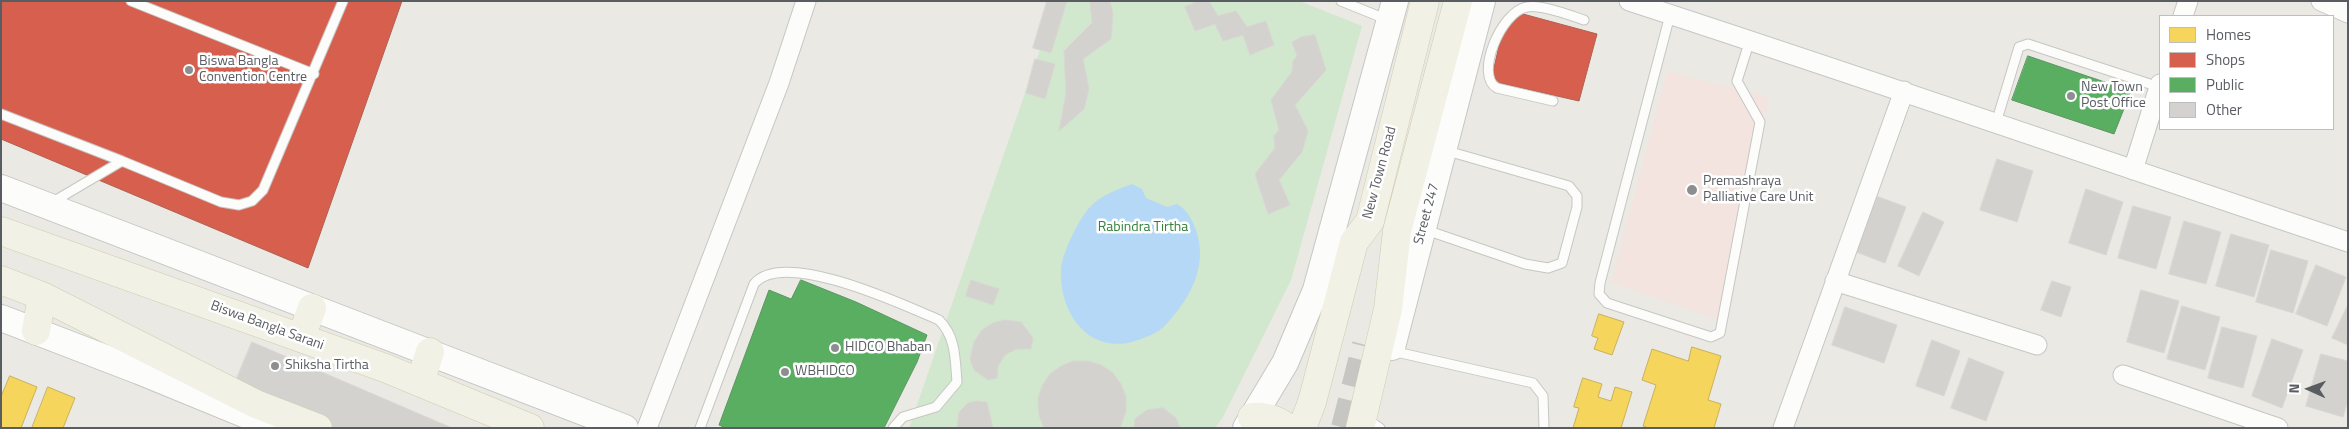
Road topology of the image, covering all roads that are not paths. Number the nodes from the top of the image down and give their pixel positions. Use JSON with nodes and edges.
{"nodes":[{"id":1,"x":131,"y":1,"type":"edge"},
{"id":2,"x":343,"y":1,"type":"edge"},
{"id":3,"x":806,"y":1,"type":"edge"},
{"id":4,"x":1340,"y":1,"type":"edge"},
{"id":5,"x":1424,"y":1,"type":"edge"},
{"id":6,"x":1458,"y":1,"type":"edge"},
{"id":7,"x":1482,"y":1,"type":"edge"},
{"id":8,"x":1629,"y":1,"type":"edge"},
{"id":9,"x":2188,"y":1,"type":"edge"},
{"id":10,"x":2321,"y":1,"type":"edge"},
{"id":11,"x":1663,"y":9,"type":"edge"},
{"id":12,"x":1393,"y":11,"type":"edge"},
{"id":13,"x":2348,"y":13,"type":"edge"},
{"id":14,"x":2183,"y":15,"type":"edge"},
{"id":15,"x":1584,"y":20,"type":"dead end"},
{"id":16,"x":1750,"y":40,"type":"junction"},
{"id":17,"x":1480,"y":54,"type":"junction"},
{"id":18,"x":314,"y":74,"type":"junction"},
{"id":19,"x":2159,"y":86,"type":"edge"},
{"id":20,"x":2159,"y":89,"type":"edge"},
{"id":21,"x":1904,"y":91,"type":"junction"},
{"id":22,"x":1553,"y":101,"type":"dead end"},
{"id":23,"x":1,"y":114,"type":"edge"},
{"id":24,"x":1996,"y":123,"type":"junction"},
{"id":25,"x":1444,"y":150,"type":"junction"},
{"id":26,"x":122,"y":161,"type":"junction"},
{"id":27,"x":2133,"y":170,"type":"junction"},
{"id":28,"x":1,"y":188,"type":"edge"},
{"id":29,"x":48,"y":205,"type":"junction"},
{"id":30,"x":1370,"y":221,"type":"junction"},
{"id":31,"x":1410,"y":230,"type":"junction"},
{"id":32,"x":1,"y":231,"type":"edge"},
{"id":33,"x":2348,"y":242,"type":"edge"},
{"id":34,"x":1,"y":280,"type":"edge"},
{"id":35,"x":1834,"y":281,"type":"junction"},
{"id":36,"x":1352,"y":288,"type":"dead end"},
{"id":37,"x":1380,"y":295,"type":"dead end"},
{"id":38,"x":42,"y":296,"type":"junction"},
{"id":39,"x":312,"y":308,"type":"junction"},
{"id":40,"x":1,"y":318,"type":"edge"},
{"id":41,"x":36,"y":331,"type":"junction"},
{"id":42,"x":301,"y":338,"type":"junction"},
{"id":43,"x":2037,"y":345,"type":"dead end"},
{"id":44,"x":1391,"y":350,"type":"junction"},
{"id":45,"x":430,"y":352,"type":"junction"},
{"id":46,"x":2123,"y":375,"type":"dead end"},
{"id":47,"x":420,"y":382,"type":"junction"},
{"id":48,"x":260,"y":420,"type":"edge"},
{"id":49,"x":1249,"y":423,"type":"edge"},
{"id":50,"x":701,"y":427,"type":"edge"},
{"id":51,"x":1372,"y":427,"type":"edge"},
{"id":52,"x":318,"y":428,"type":"edge"},
{"id":53,"x":530,"y":428,"type":"edge"},
{"id":54,"x":624,"y":428,"type":"edge"},
{"id":55,"x":647,"y":428,"type":"edge"},
{"id":56,"x":894,"y":428,"type":"edge"},
{"id":57,"x":1288,"y":428,"type":"edge"},
{"id":58,"x":1302,"y":428,"type":"edge"},
{"id":59,"x":1544,"y":428,"type":"edge"},
{"id":60,"x":1783,"y":428,"type":"edge"},
{"id":61,"x":2278,"y":428,"type":"edge"}],
"edges":[{"from":1,"to":18,"type":"lane"},
{"from":2,"to":18,"type":"lane"},
{"from":3,"to":55,"type":"street"},
{"from":4,"to":12,"type":"lane"},
{"from":5,"to":30,"type":"main road","name":"New Town Road"},
{"from":6,"to":31,"type":"main road"},
{"from":7,"to":17,"type":"street","name":"Street 247"},
{"from":8,"to":11,"type":"street"},
{"from":9,"to":14,"type":"street"},
{"from":10,"to":13,"type":"street"},
{"from":11,"to":16,"type":"street"},
{"from":11,"to":16,"type":"lane"},
{"from":12,"to":49,"type":"street"},
{"from":15,"to":17,"type":"lane"},
{"from":16,"to":21,"type":"street"},
{"from":17,"to":22,"type":"lane"},
{"from":17,"to":25,"type":"street","name":"Street 247"},
{"from":18,"to":26,"type":"lane"},
{"from":19,"to":24,"type":"lane"},
{"from":20,"to":27,"type":"street"},
{"from":21,"to":24,"type":"street"},
{"from":21,"to":35,"type":"street"},
{"from":23,"to":26,"type":"lane"},
{"from":24,"to":27,"type":"street"},
{"from":25,"to":31,"type":"street","name":"Street 247"},
{"from":25,"to":31,"type":"lane"},
{"from":26,"to":29,"type":"lane"},
{"from":27,"to":33,"type":"street"},
{"from":28,"to":29,"type":"street"},
{"from":29,"to":39,"type":"street"},
{"from":30,"to":36,"type":"main road"},
{"from":30,"to":58,"type":"main road","name":"New Town Road"},
{"from":31,"to":37,"type":"main road"},
{"from":31,"to":44,"type":"street","name":"Street 247"},
{"from":31,"to":51,"type":"main road"},
{"from":32,"to":42,"type":"main road","name":"Biswa Bangla Sarani"},
{"from":34,"to":38,"type":"main road"},
{"from":35,"to":43,"type":"street"},
{"from":35,"to":60,"type":"street"},
{"from":38,"to":41,"type":"main road"},
{"from":38,"to":48,"type":"main road"},
{"from":39,"to":42,"type":"main road"},
{"from":39,"to":45,"type":"street"},
{"from":40,"to":41,"type":"street"},
{"from":41,"to":48,"type":"street"},
{"from":42,"to":47,"type":"main road","name":"Biswa Bangla Sarani"},
{"from":44,"to":51,"type":"street","name":"Street 247"},
{"from":44,"to":59,"type":"lane"},
{"from":45,"to":47,"type":"main road"},
{"from":45,"to":54,"type":"street"},
{"from":46,"to":61,"type":"street"},
{"from":47,"to":53,"type":"main road","name":"Biswa Bangla Sarani"},
{"from":48,"to":52,"type":"main road"},
{"from":49,"to":57,"type":"main road"},
{"from":50,"to":56,"type":"lane"}]}
